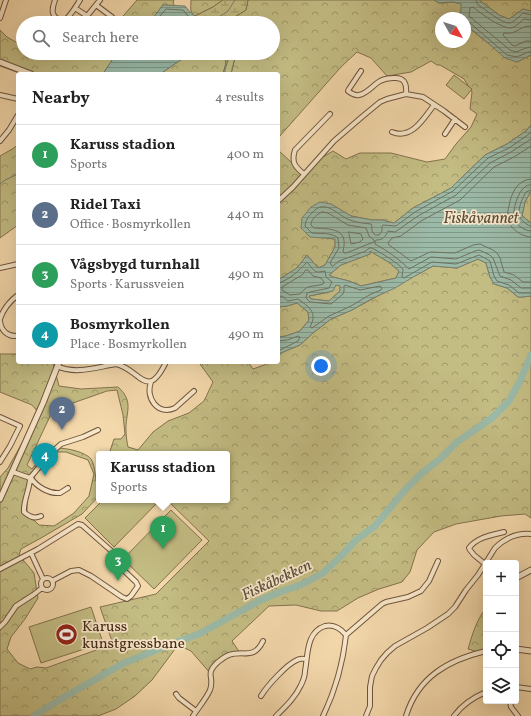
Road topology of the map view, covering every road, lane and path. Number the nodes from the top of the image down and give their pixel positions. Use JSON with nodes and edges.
{"nodes":[{"id":1,"x":6,"y":0,"type":"edge"},
{"id":2,"x":55,"y":0,"type":"edge"},
{"id":3,"x":80,"y":0,"type":"edge"},
{"id":4,"x":100,"y":0,"type":"edge"},
{"id":5,"x":96,"y":5,"type":"junction"},
{"id":6,"x":76,"y":8,"type":"junction"},
{"id":7,"x":54,"y":16,"type":"edge"},
{"id":8,"x":69,"y":16,"type":"edge"},
{"id":9,"x":87,"y":16,"type":"joint"},
{"id":10,"x":111,"y":16,"type":"edge"},
{"id":11,"x":0,"y":18,"type":"edge"},
{"id":12,"x":0,"y":62,"type":"edge"},
{"id":13,"x":361,"y":71,"type":"dead end"},
{"id":14,"x":26,"y":72,"type":"edge"},
{"id":15,"x":406,"y":94,"type":"junction"},
{"id":16,"x":0,"y":95,"type":"edge"},
{"id":17,"x":16,"y":99,"type":"edge"},
{"id":18,"x":434,"y":105,"type":"junction"},
{"id":19,"x":330,"y":114,"type":"dead end"},
{"id":20,"x":16,"y":118,"type":"edge"},
{"id":21,"x":455,"y":119,"type":"junction"},
{"id":22,"x":465,"y":127,"type":"dead end"},
{"id":23,"x":392,"y":132,"type":"dead end"},
{"id":24,"x":445,"y":134,"type":"dead end"},
{"id":25,"x":0,"y":141,"type":"edge"},
{"id":26,"x":304,"y":174,"type":"junction"},
{"id":27,"x":280,"y":199,"type":"edge"},
{"id":28,"x":16,"y":264,"type":"edge"},
{"id":29,"x":0,"y":268,"type":"edge"},
{"id":30,"x":16,"y":297,"type":"edge"},
{"id":31,"x":0,"y":320,"type":"edge"},
{"id":32,"x":16,"y":336,"type":"edge"},
{"id":33,"x":58,"y":364,"type":"edge"},
{"id":34,"x":165,"y":364,"type":"edge"},
{"id":35,"x":150,"y":382,"type":"junction"},
{"id":36,"x":194,"y":391,"type":"dead end"},
{"id":37,"x":0,"y":418,"type":"edge"},
{"id":38,"x":98,"y":430,"type":"dead end"},
{"id":39,"x":0,"y":462,"type":"edge"},
{"id":40,"x":13,"y":472,"type":"junction"},
{"id":41,"x":30,"y":478,"type":"junction"},
{"id":42,"x":68,"y":488,"type":"dead end"},
{"id":43,"x":0,"y":499,"type":"edge"},
{"id":44,"x":41,"y":516,"type":"dead end"},
{"id":45,"x":504,"y":532,"type":"dead end"},
{"id":46,"x":531,"y":534,"type":"edge"},
{"id":47,"x":32,"y":553,"type":"junction"},
{"id":48,"x":488,"y":560,"type":"edge"},
{"id":49,"x":438,"y":561,"type":"dead end"},
{"id":50,"x":483,"y":562,"type":"edge"},
{"id":51,"x":483,"y":567,"type":"edge"},
{"id":52,"x":0,"y":569,"type":"edge"},
{"id":53,"x":531,"y":570,"type":"edge"},
{"id":54,"x":519,"y":576,"type":"edge"},
{"id":55,"x":43,"y":579,"type":"junction"},
{"id":56,"x":52,"y":581,"type":"junction"},
{"id":57,"x":42,"y":588,"type":"junction"},
{"id":58,"x":0,"y":627,"type":"edge"},
{"id":59,"x":346,"y":635,"type":"junction"},
{"id":60,"x":263,"y":641,"type":"dead end"},
{"id":61,"x":519,"y":649,"type":"edge"},
{"id":62,"x":531,"y":651,"type":"edge"},
{"id":63,"x":483,"y":652,"type":"edge"},
{"id":64,"x":306,"y":659,"type":"junction"},
{"id":65,"x":519,"y":687,"type":"edge"},
{"id":66,"x":531,"y":689,"type":"edge"},
{"id":67,"x":176,"y":694,"type":"dead end"},
{"id":68,"x":483,"y":694,"type":"edge"},
{"id":69,"x":261,"y":696,"type":"dead end"},
{"id":70,"x":510,"y":704,"type":"edge"},
{"id":71,"x":196,"y":711,"type":"junction"},
{"id":72,"x":192,"y":716,"type":"edge"},
{"id":73,"x":276,"y":716,"type":"edge"},
{"id":74,"x":323,"y":716,"type":"edge"},
{"id":75,"x":366,"y":716,"type":"edge"},
{"id":76,"x":406,"y":716,"type":"edge"},
{"id":77,"x":454,"y":716,"type":"edge"},
{"id":78,"x":518,"y":716,"type":"edge"}],
"edges":[{"from":1,"to":11,"type":"street"},
{"from":2,"to":7,"type":"street"},
{"from":3,"to":6,"type":"street"},
{"from":4,"to":5,"type":"street"},
{"from":5,"to":9,"type":"street"},
{"from":5,"to":10,"type":"street"},
{"from":6,"to":8,"type":"street"},
{"from":6,"to":9,"type":"street"},
{"from":12,"to":14,"type":"street"},
{"from":13,"to":15,"type":"street"},
{"from":15,"to":18,"type":"street"},
{"from":15,"to":26,"type":"street"},
{"from":16,"to":17,"type":"street"},
{"from":18,"to":21,"type":"street"},
{"from":18,"to":23,"type":"street"},
{"from":19,"to":26,"type":"street"},
{"from":20,"to":25,"type":"street"},
{"from":21,"to":22,"type":"street"},
{"from":21,"to":24,"type":"street"},
{"from":26,"to":27,"type":"street"},
{"from":28,"to":29,"type":"street"},
{"from":30,"to":31,"type":"street"},
{"from":31,"to":32,"type":"street"},
{"from":33,"to":35,"type":"street"},
{"from":33,"to":40,"type":"street"},
{"from":34,"to":35,"type":"street"},
{"from":35,"to":36,"type":"street"},
{"from":37,"to":39,"type":"street"},
{"from":38,"to":41,"type":"street"},
{"from":40,"to":41,"type":"street"},
{"from":40,"to":43,"type":"street"},
{"from":41,"to":42,"type":"street"},
{"from":41,"to":44,"type":"street"},
{"from":45,"to":50,"type":"street"},
{"from":46,"to":48,"type":"street"},
{"from":47,"to":52,"type":"street"},
{"from":47,"to":55,"type":"street"},
{"from":47,"to":56,"type":"street"},
{"from":49,"to":59,"type":"street"},
{"from":51,"to":75,"type":"street"},
{"from":53,"to":54,"type":"street"},
{"from":55,"to":56,"type":"street"},
{"from":55,"to":57,"type":"street"},
{"from":56,"to":57,"type":"street"},
{"from":57,"to":58,"type":"street"},
{"from":59,"to":64,"type":"street"},
{"from":59,"to":74,"type":"street"},
{"from":60,"to":71,"type":"street"},
{"from":61,"to":62,"type":"street"},
{"from":63,"to":76,"type":"street"},
{"from":64,"to":69,"type":"street"},
{"from":64,"to":73,"type":"street"},
{"from":65,"to":66,"type":"street"},
{"from":67,"to":71,"type":"street"},
{"from":68,"to":77,"type":"street"},
{"from":70,"to":78,"type":"street"},
{"from":71,"to":72,"type":"street"}]}
